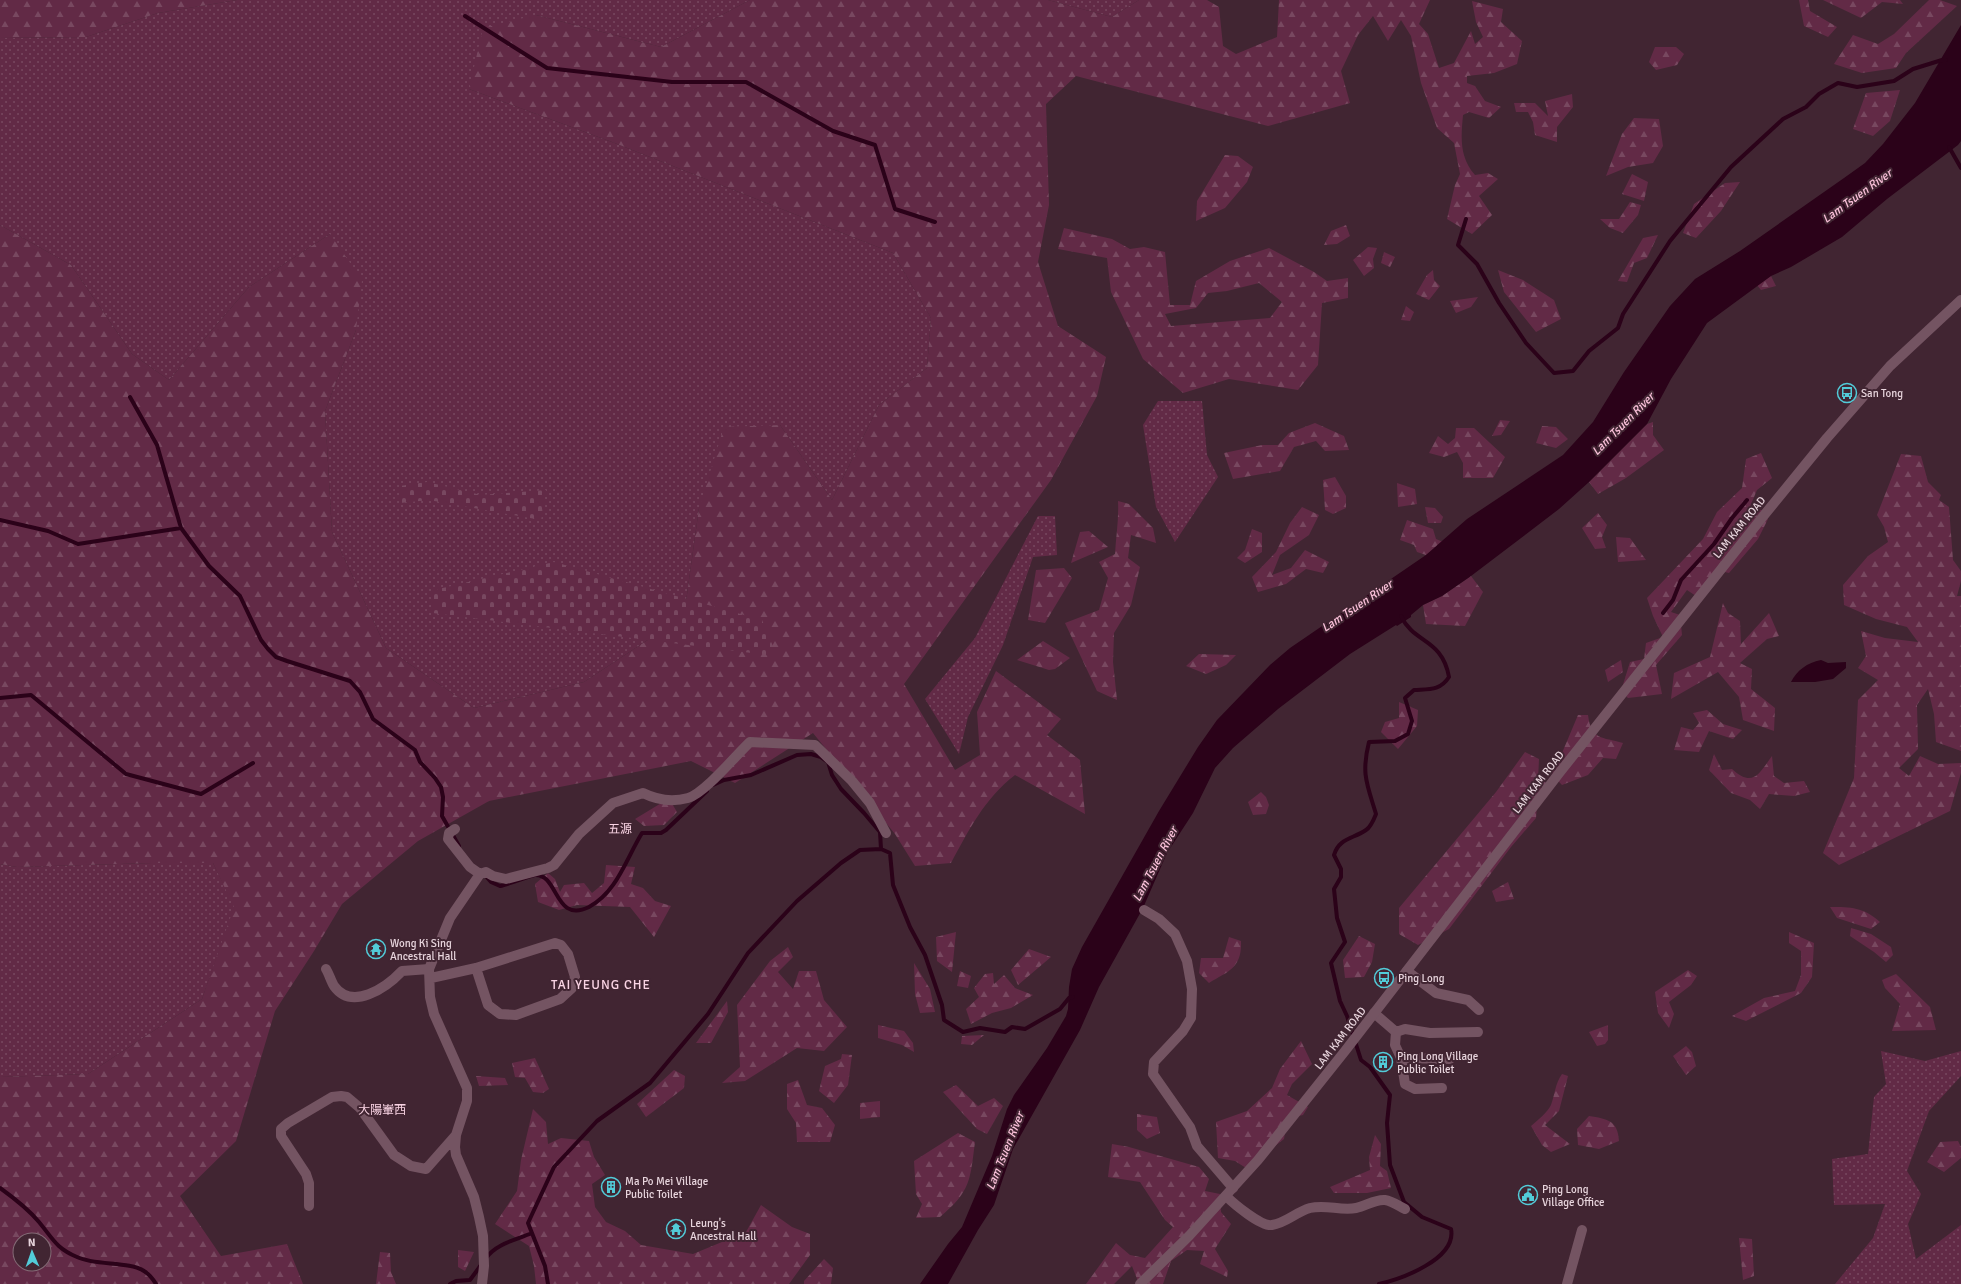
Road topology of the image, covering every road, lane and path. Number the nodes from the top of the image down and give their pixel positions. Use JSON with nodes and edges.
{"nodes":[{"id":1,"x":1961,"y":300,"type":"edge"},
{"id":2,"x":455,"y":829,"type":"dead end"},
{"id":3,"x":886,"y":834,"type":"dead end"},
{"id":4,"x":480,"y":874,"type":"junction"},
{"id":5,"x":1144,"y":910,"type":"dead end"},
{"id":6,"x":476,"y":968,"type":"junction"},
{"id":7,"x":326,"y":969,"type":"dead end"},
{"id":8,"x":1407,"y":971,"type":"junction"},
{"id":9,"x":430,"y":973,"type":"junction"},
{"id":10,"x":1479,"y":1010,"type":"dead end"},
{"id":11,"x":1374,"y":1013,"type":"junction"},
{"id":12,"x":1396,"y":1032,"type":"junction"},
{"id":13,"x":1478,"y":1032,"type":"dead end"},
{"id":14,"x":1401,"y":1058,"type":"junction"},
{"id":15,"x":1450,"y":1059,"type":"dead end"},
{"id":16,"x":1442,"y":1088,"type":"dead end"},
{"id":17,"x":456,"y":1136,"type":"junction"},
{"id":18,"x":1233,"y":1188,"type":"junction"},
{"id":19,"x":1226,"y":1196,"type":"junction"},
{"id":20,"x":309,"y":1206,"type":"dead end"},
{"id":21,"x":1405,"y":1209,"type":"dead end"},
{"id":22,"x":1582,"y":1230,"type":"dead end"},
{"id":23,"x":482,"y":1284,"type":"edge"},
{"id":24,"x":1140,"y":1284,"type":"edge"},
{"id":25,"x":1567,"y":1284,"type":"edge"}],
"edges":[{"from":1,"to":8,"type":"street","name":"LAM KAM ROAD"},
{"from":2,"to":4,"type":"street"},
{"from":3,"to":4,"type":"street"},
{"from":4,"to":9,"type":"street"},
{"from":5,"to":18,"type":"street"},
{"from":6,"to":6,"type":"street"},
{"from":6,"to":9,"type":"street"},
{"from":7,"to":9,"type":"street"},
{"from":8,"to":10,"type":"street"},
{"from":8,"to":11,"type":"street","name":"LAM KAM ROAD"},
{"from":9,"to":17,"type":"street"},
{"from":11,"to":12,"type":"street"},
{"from":11,"to":18,"type":"street","name":"LAM KAM ROAD"},
{"from":12,"to":13,"type":"street"},
{"from":12,"to":14,"type":"street"},
{"from":14,"to":15,"type":"street"},
{"from":14,"to":16,"type":"street"},
{"from":17,"to":20,"type":"street"},
{"from":17,"to":23,"type":"street"},
{"from":18,"to":19,"type":"street","name":"LAM KAM ROAD"},
{"from":19,"to":21,"type":"street"},
{"from":19,"to":24,"type":"street","name":"LAM KAM ROAD"},
{"from":22,"to":25,"type":"street"}]}
